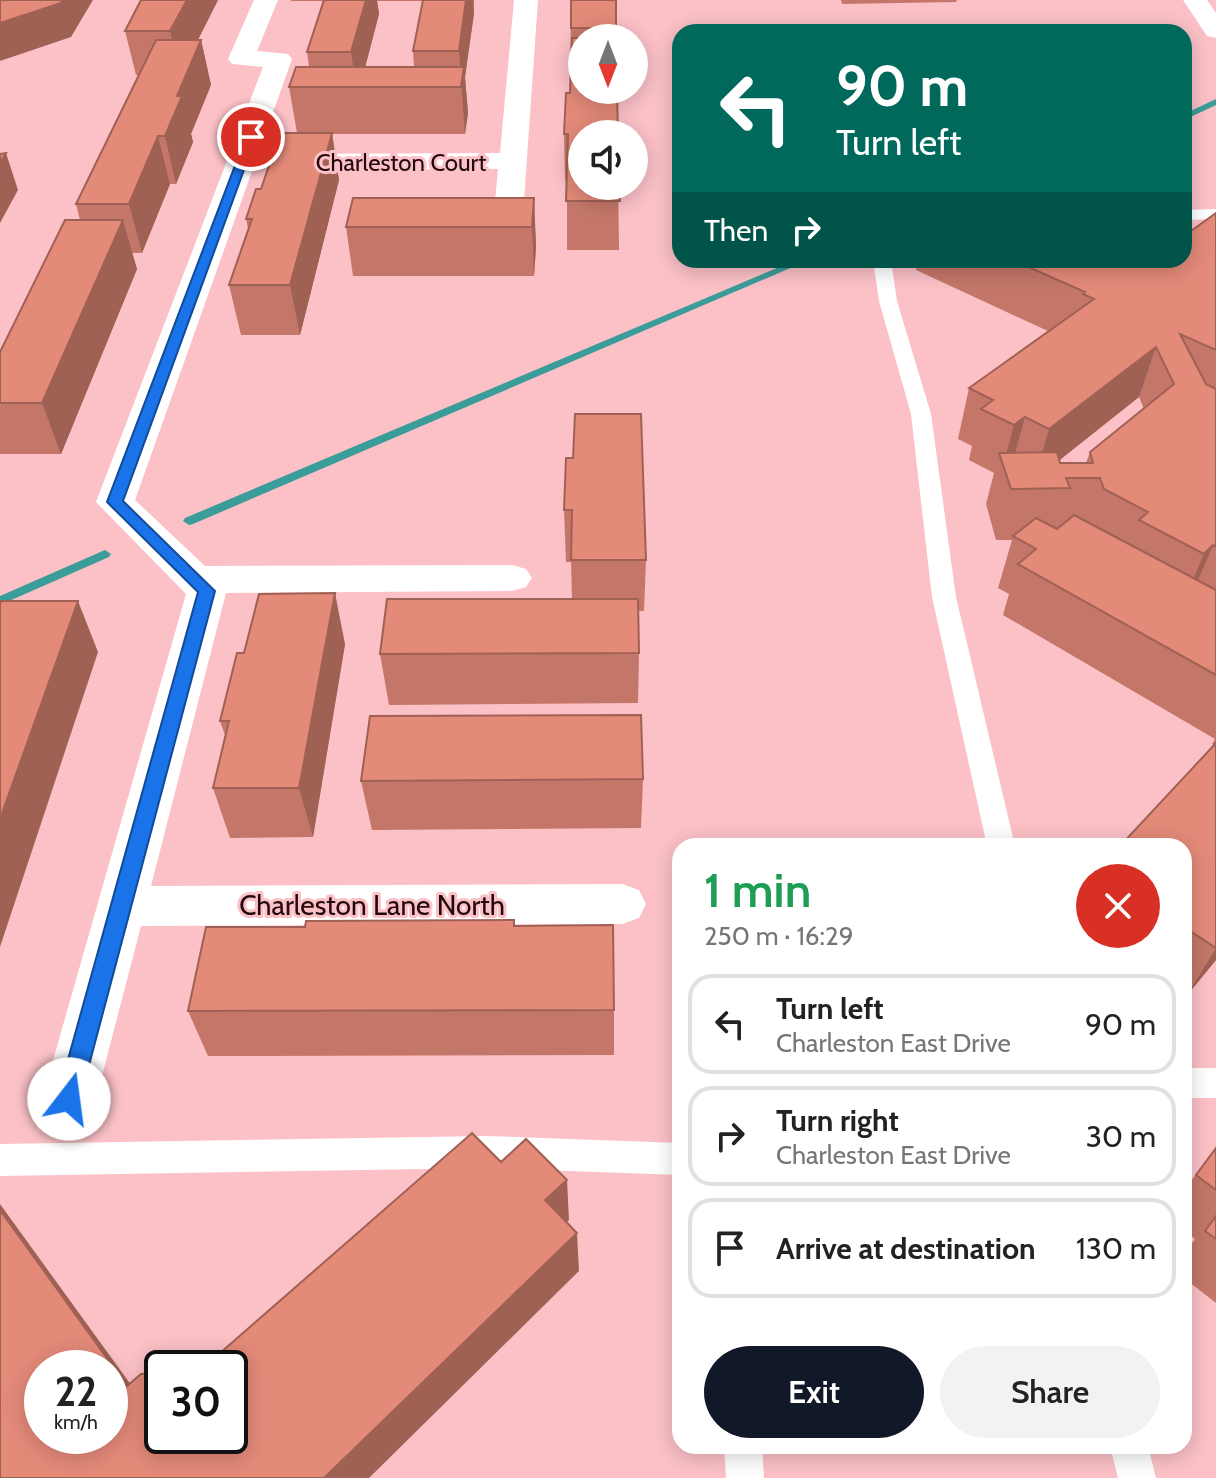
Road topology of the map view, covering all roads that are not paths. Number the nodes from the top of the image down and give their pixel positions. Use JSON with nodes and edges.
{"nodes":[{"id":1,"x":266,"y":0,"type":"edge"},
{"id":2,"x":526,"y":0,"type":"edge"},
{"id":3,"x":1195,"y":0,"type":"edge"},
{"id":4,"x":1216,"y":31,"type":"edge"},
{"id":5,"x":513,"y":161,"type":"junction"},
{"id":6,"x":241,"y":163,"type":"junction"},
{"id":7,"x":1216,"y":214,"type":"edge"},
{"id":8,"x":1192,"y":215,"type":"edge"},
{"id":9,"x":506,"y":244,"type":"edge"},
{"id":10,"x":883,"y":268,"type":"edge"},
{"id":11,"x":512,"y":578,"type":"dead end"},
{"id":12,"x":195,"y":580,"type":"junction"},
{"id":13,"x":999,"y":838,"type":"edge"},
{"id":14,"x":622,"y":904,"type":"dead end"},
{"id":15,"x":121,"y":906,"type":"junction"},
{"id":16,"x":1192,"y":1083,"type":"edge"},
{"id":17,"x":1216,"y":1083,"type":"edge"},
{"id":18,"x":69,"y":1099,"type":"dead end"},
{"id":19,"x":672,"y":1159,"type":"edge"},
{"id":20,"x":0,"y":1160,"type":"edge"},
{"id":21,"x":744,"y":1454,"type":"edge"},
{"id":22,"x":1131,"y":1454,"type":"edge"},
{"id":23,"x":745,"y":1478,"type":"edge"},
{"id":24,"x":1137,"y":1478,"type":"edge"}],
"edges":[{"from":1,"to":6,"type":"street"},
{"from":2,"to":5,"type":"street"},
{"from":3,"to":4,"type":"street"},
{"from":5,"to":6,"type":"street","name":"Charleston Court"},
{"from":5,"to":9,"type":"street"},
{"from":6,"to":12,"type":"street"},
{"from":7,"to":8,"type":"lane"},
{"from":10,"to":13,"type":"lane"},
{"from":11,"to":12,"type":"street"},
{"from":12,"to":15,"type":"street"},
{"from":14,"to":15,"type":"street","name":"Charleston Lane North"},
{"from":15,"to":18,"type":"street"},
{"from":16,"to":17,"type":"lane"},
{"from":19,"to":20,"type":"lane"},
{"from":21,"to":23,"type":"lane"},
{"from":22,"to":24,"type":"lane"}]}
